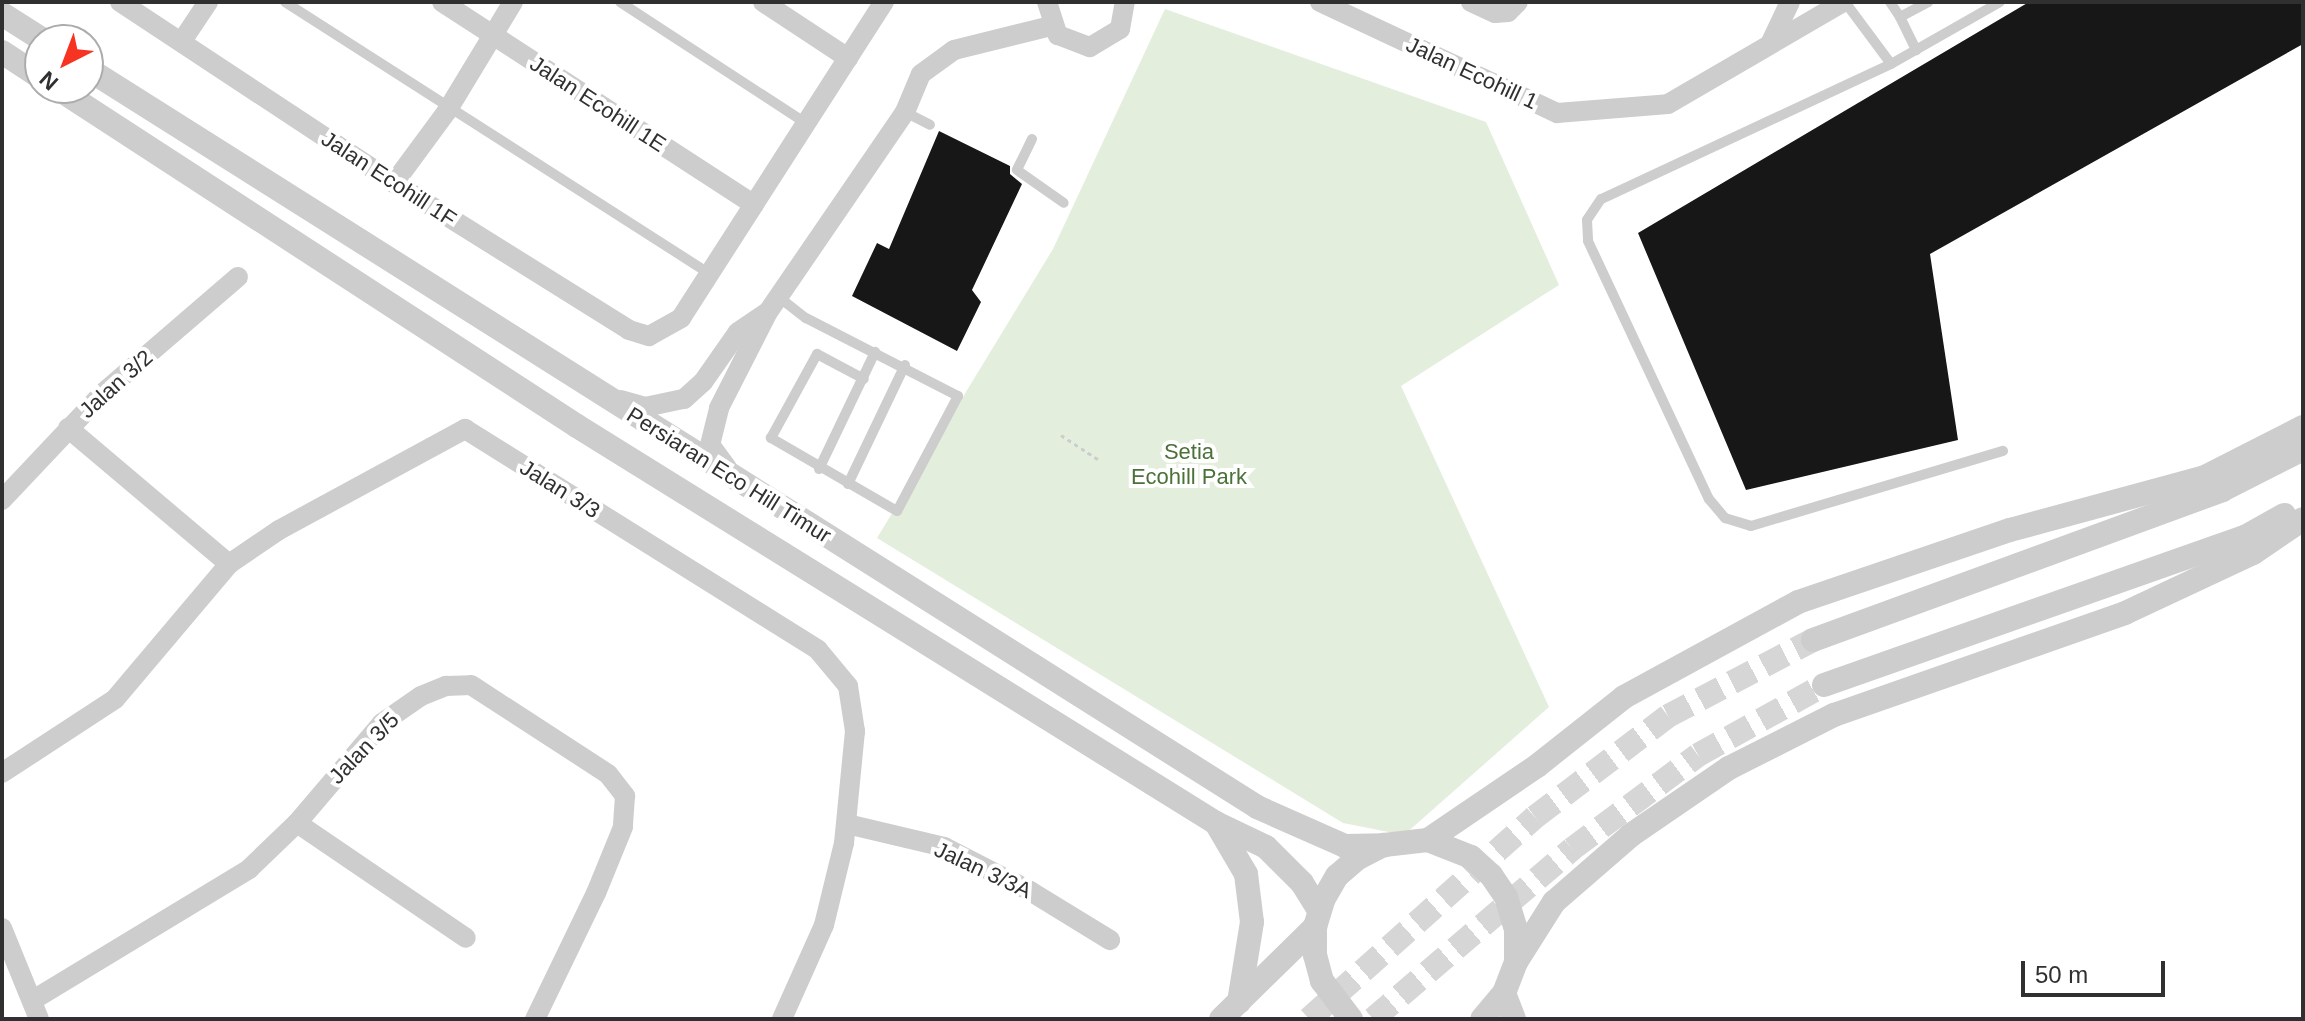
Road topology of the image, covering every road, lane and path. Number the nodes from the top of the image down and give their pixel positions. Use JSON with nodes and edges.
{"nodes":[{"id":1,"x":120,"y":2,"type":"edge"},
{"id":2,"x":208,"y":2,"type":"edge"},
{"id":3,"x":285,"y":2,"type":"edge"},
{"id":4,"x":442,"y":2,"type":"edge"},
{"id":5,"x":513,"y":2,"type":"edge"},
{"id":6,"x":620,"y":2,"type":"edge"},
{"id":7,"x":763,"y":2,"type":"edge"},
{"id":8,"x":884,"y":2,"type":"edge"},
{"id":9,"x":1047,"y":2,"type":"edge"},
{"id":10,"x":1125,"y":2,"type":"edge"},
{"id":11,"x":1320,"y":2,"type":"edge"},
{"id":12,"x":1471,"y":2,"type":"edge"},
{"id":13,"x":1790,"y":2,"type":"edge"},
{"id":14,"x":1844,"y":2,"type":"edge"},
{"id":15,"x":1890,"y":2,"type":"edge"},
{"id":16,"x":1928,"y":2,"type":"edge"},
{"id":17,"x":2000,"y":2,"type":"edge"},
{"id":18,"x":1513,"y":7,"type":"edge"},
{"id":19,"x":2,"y":14,"type":"edge"},
{"id":20,"x":1900,"y":17,"type":"junction"},
{"id":21,"x":1051,"y":26,"type":"junction"},
{"id":22,"x":24,"y":28,"type":"edge"},
{"id":23,"x":493,"y":35,"type":"junction"},
{"id":24,"x":182,"y":41,"type":"junction"},
{"id":25,"x":1771,"y":42,"type":"junction"},
{"id":26,"x":1916,"y":50,"type":"junction"},
{"id":27,"x":2,"y":52,"type":"edge"},
{"id":28,"x":848,"y":58,"type":"junction"},
{"id":29,"x":1891,"y":64,"type":"junction"},
{"id":30,"x":24,"y":66,"type":"edge"},
{"id":31,"x":104,"y":79,"type":"edge"},
{"id":32,"x":82,"y":104,"type":"edge"},
{"id":33,"x":447,"y":111,"type":"junction"},
{"id":34,"x":905,"y":112,"type":"junction"},
{"id":35,"x":807,"y":124,"type":"junction"},
{"id":36,"x":930,"y":125,"type":"dead end"},
{"id":37,"x":1032,"y":139,"type":"dead end"},
{"id":38,"x":394,"y":183,"type":"junction"},
{"id":39,"x":1064,"y":203,"type":"dead end"},
{"id":40,"x":754,"y":205,"type":"junction"},
{"id":41,"x":710,"y":274,"type":"junction"},
{"id":42,"x":238,"y":277,"type":"dead end"},
{"id":43,"x":774,"y":305,"type":"junction"},
{"id":44,"x":875,"y":352,"type":"junction"},
{"id":45,"x":905,"y":365,"type":"junction"},
{"id":46,"x":864,"y":379,"type":"junction"},
{"id":47,"x":598,"y":393,"type":"junction"},
{"id":48,"x":2303,"y":427,"type":"edge"},
{"id":49,"x":68,"y":428,"type":"junction"},
{"id":50,"x":1061,"y":435,"type":"dead end"},
{"id":51,"x":2303,"y":449,"type":"edge"},
{"id":52,"x":2003,"y":451,"type":"dead end"},
{"id":53,"x":1099,"y":460,"type":"dead end"},
{"id":54,"x":819,"y":469,"type":"junction"},
{"id":55,"x":741,"y":482,"type":"junction"},
{"id":56,"x":848,"y":484,"type":"junction"},
{"id":57,"x":2,"y":500,"type":"edge"},
{"id":58,"x":2303,"y":504,"type":"edge"},
{"id":59,"x":2303,"y":519,"type":"edge"},
{"id":60,"x":229,"y":564,"type":"junction"},
{"id":61,"x":1813,"y":640,"type":"tunnel mouth"},
{"id":62,"x":1824,"y":685,"type":"tunnel mouth"},
{"id":63,"x":2,"y":773,"type":"edge"},
{"id":64,"x":297,"y":823,"type":"junction"},
{"id":65,"x":1216,"y":823,"type":"junction"},
{"id":66,"x":847,"y":824,"type":"junction"},
{"id":67,"x":1428,"y":840,"type":"junction"},
{"id":68,"x":1384,"y":845,"type":"junction"},
{"id":69,"x":1317,"y":919,"type":"junction"},
{"id":70,"x":2,"y":928,"type":"edge"},
{"id":71,"x":466,"y":938,"type":"dead end"},
{"id":72,"x":1110,"y":940,"type":"dead end"},
{"id":73,"x":1516,"y":962,"type":"junction"},
{"id":74,"x":1504,"y":993,"type":"junction"},
{"id":75,"x":36,"y":1009,"type":"edge"},
{"id":76,"x":1230,"y":1010,"type":"edge"},
{"id":77,"x":535,"y":1019,"type":"edge"},
{"id":78,"x":782,"y":1019,"type":"edge"},
{"id":79,"x":1351,"y":1019,"type":"edge"},
{"id":80,"x":1482,"y":1019,"type":"edge"},
{"id":81,"x":1514,"y":1019,"type":"edge"}],
"edges":[{"from":1,"to":24,"type":"street","name":"Jalan Ecohill 1F"},
{"from":2,"to":24,"type":"street"},
{"from":3,"to":33,"type":"lane"},
{"from":4,"to":23,"type":"street","name":"Jalan Ecohill 1E"},
{"from":5,"to":23,"type":"street"},
{"from":6,"to":35,"type":"lane"},
{"from":7,"to":28,"type":"street"},
{"from":8,"to":28,"type":"street"},
{"from":9,"to":21,"type":"street"},
{"from":10,"to":21,"type":"street"},
{"from":11,"to":25,"type":"street","name":"Jalan Ecohill 1"},
{"from":12,"to":18,"type":"street"},
{"from":13,"to":25,"type":"street"},
{"from":14,"to":25,"type":"street","name":"Jalan Ecohill 1"},
{"from":14,"to":29,"type":"lane"},
{"from":15,"to":20,"type":"lane"},
{"from":16,"to":20,"type":"lane"},
{"from":17,"to":26,"type":"lane"},
{"from":19,"to":22,"type":"street"},
{"from":20,"to":26,"type":"lane"},
{"from":21,"to":34,"type":"street"},
{"from":23,"to":33,"type":"street"},
{"from":23,"to":40,"type":"street","name":"Jalan Ecohill 1E"},
{"from":24,"to":38,"type":"street","name":"Jalan Ecohill 1F"},
{"from":26,"to":29,"type":"lane"},
{"from":27,"to":30,"type":"street"},
{"from":28,"to":35,"type":"street"},
{"from":29,"to":52,"type":"lane"},
{"from":31,"to":47,"type":"street","name":"Persiaran Eco Hill Timur"},
{"from":32,"to":65,"type":"street","name":"Persiaran Eco Hill Timur"},
{"from":33,"to":38,"type":"street"},
{"from":33,"to":41,"type":"lane"},
{"from":34,"to":36,"type":"lane"},
{"from":34,"to":43,"type":"street"},
{"from":35,"to":40,"type":"street"},
{"from":37,"to":39,"type":"lane"},
{"from":38,"to":41,"type":"street","name":"Jalan Ecohill 1F"},
{"from":40,"to":41,"type":"street"},
{"from":42,"to":49,"type":"street","name":"Jalan 3/2"},
{"from":43,"to":44,"type":"lane"},
{"from":43,"to":47,"type":"street"},
{"from":43,"to":55,"type":"street"},
{"from":44,"to":45,"type":"lane"},
{"from":44,"to":46,"type":"lane"},
{"from":45,"to":56,"type":"lane"},
{"from":45,"to":56,"type":"lane"},
{"from":46,"to":54,"type":"lane"},
{"from":46,"to":54,"type":"lane"},
{"from":47,"to":55,"type":"street","name":"Persiaran Eco Hill Timur"},
{"from":48,"to":67,"type":"street"},
{"from":49,"to":57,"type":"street","name":"Jalan 3/2"},
{"from":49,"to":60,"type":"street"},
{"from":50,"to":53,"type":"path"},
{"from":51,"to":61,"type":"street"},
{"from":54,"to":56,"type":"lane"},
{"from":55,"to":68,"type":"street","name":"Persiaran Eco Hill Timur"},
{"from":58,"to":62,"type":"street"},
{"from":59,"to":73,"type":"street"},
{"from":60,"to":63,"type":"street","name":"Jalan 3/3"},
{"from":60,"to":66,"type":"street","name":"Jalan 3/3"},
{"from":64,"to":71,"type":"street"},
{"from":64,"to":75,"type":"street","name":"Jalan 3/5"},
{"from":64,"to":77,"type":"street","name":"Jalan 3/5"},
{"from":65,"to":69,"type":"street","name":"Persiaran Eco Hill Timur"},
{"from":65,"to":76,"type":"street"},
{"from":66,"to":72,"type":"street","name":"Jalan 3/3A"},
{"from":66,"to":78,"type":"street","name":"Jalan 3/3"},
{"from":67,"to":68,"type":"street","name":"Persiaran Eco Hill Timur"},
{"from":67,"to":73,"type":"street"},
{"from":68,"to":69,"type":"street"},
{"from":69,"to":76,"type":"street"},
{"from":69,"to":79,"type":"street"},
{"from":70,"to":75,"type":"street"},
{"from":73,"to":74,"type":"street"},
{"from":74,"to":80,"type":"street"},
{"from":74,"to":81,"type":"street"}]}
